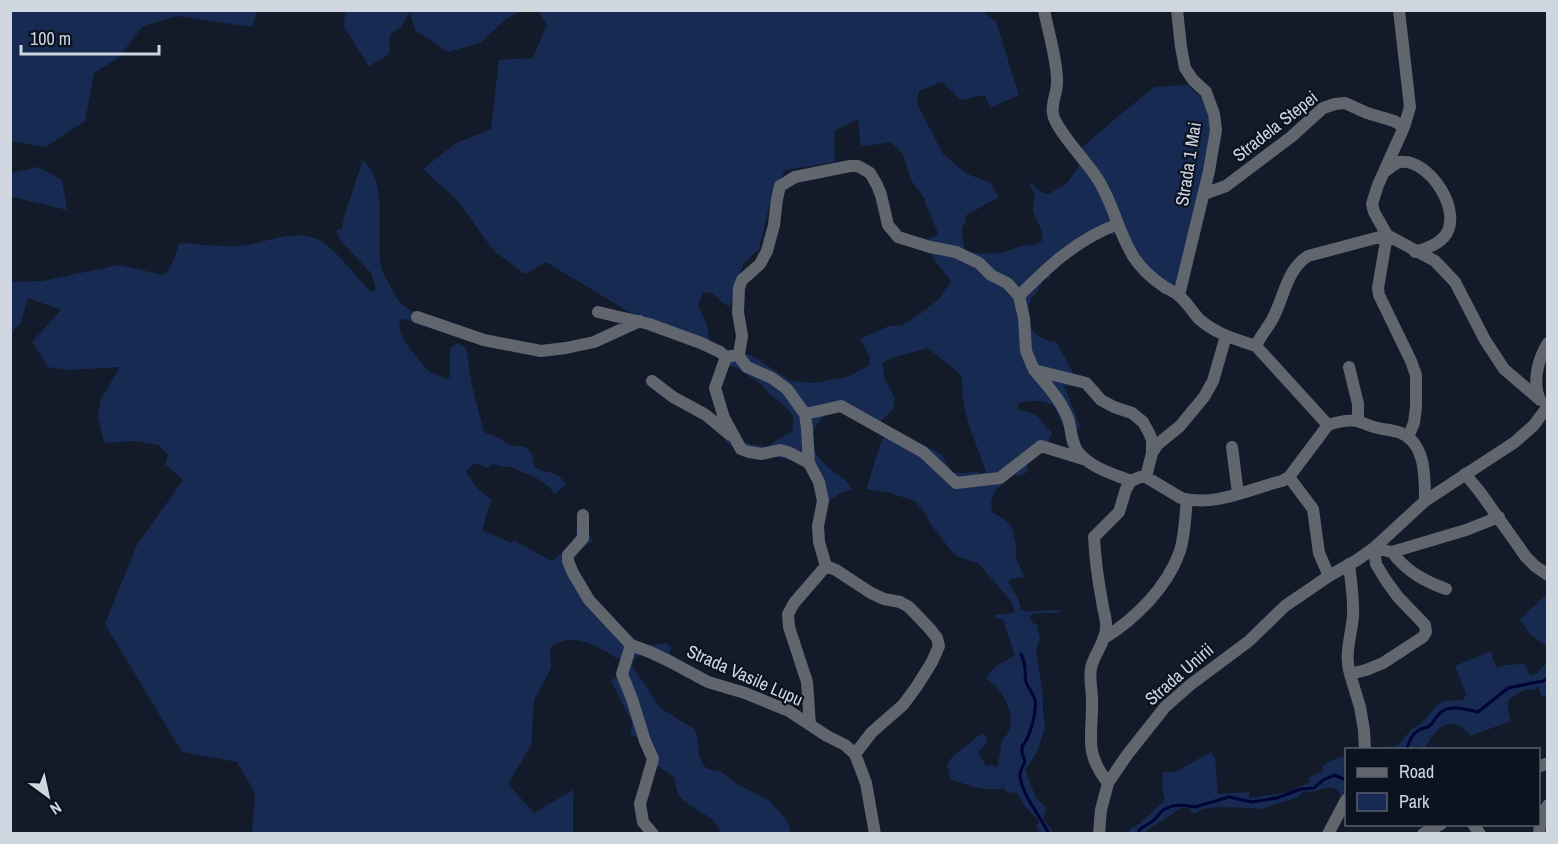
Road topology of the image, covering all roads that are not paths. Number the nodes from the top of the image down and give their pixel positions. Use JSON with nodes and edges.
{"nodes":[{"id":1,"x":1044,"y":10,"type":"edge"},
{"id":2,"x":1177,"y":10,"type":"edge"},
{"id":3,"x":1399,"y":10,"type":"edge"},
{"id":4,"x":1404,"y":127,"type":"junction"},
{"id":5,"x":1383,"y":174,"type":"junction"},
{"id":6,"x":1204,"y":194,"type":"junction"},
{"id":7,"x":1118,"y":224,"type":"junction"},
{"id":8,"x":1387,"y":235,"type":"junction"},
{"id":9,"x":1415,"y":252,"type":"junction"},
{"id":10,"x":1179,"y":295,"type":"junction"},
{"id":11,"x":1019,"y":296,"type":"junction"},
{"id":12,"x":598,"y":312,"type":"dead end"},
{"id":13,"x":417,"y":317,"type":"dead end"},
{"id":14,"x":640,"y":321,"type":"junction"},
{"id":15,"x":1226,"y":336,"type":"junction"},
{"id":16,"x":1548,"y":343,"type":"edge"},
{"id":17,"x":1256,"y":346,"type":"junction"},
{"id":18,"x":735,"y":356,"type":"junction"},
{"id":19,"x":1349,"y":367,"type":"dead end"},
{"id":20,"x":1034,"y":369,"type":"junction"},
{"id":21,"x":652,"y":381,"type":"dead end"},
{"id":22,"x":1544,"y":404,"type":"edge"},
{"id":23,"x":805,"y":414,"type":"junction"},
{"id":24,"x":1358,"y":421,"type":"junction"},
{"id":25,"x":1328,"y":425,"type":"junction"},
{"id":26,"x":733,"y":437,"type":"junction"},
{"id":27,"x":1408,"y":437,"type":"junction"},
{"id":28,"x":1232,"y":447,"type":"dead end"},
{"id":29,"x":1152,"y":453,"type":"junction"},
{"id":30,"x":1087,"y":460,"type":"junction"},
{"id":31,"x":809,"y":463,"type":"junction"},
{"id":32,"x":1465,"y":474,"type":"junction"},
{"id":33,"x":1146,"y":477,"type":"junction"},
{"id":34,"x":1290,"y":477,"type":"junction"},
{"id":35,"x":1131,"y":481,"type":"junction"},
{"id":36,"x":1238,"y":494,"type":"junction"},
{"id":37,"x":1187,"y":500,"type":"junction"},
{"id":38,"x":1425,"y":501,"type":"junction"},
{"id":39,"x":583,"y":515,"type":"dead end"},
{"id":40,"x":1499,"y":517,"type":"junction"},
{"id":41,"x":1374,"y":548,"type":"junction"},
{"id":42,"x":1392,"y":552,"type":"junction"},
{"id":43,"x":1349,"y":564,"type":"junction"},
{"id":44,"x":826,"y":566,"type":"junction"},
{"id":45,"x":1548,"y":575,"type":"edge"},
{"id":46,"x":1329,"y":576,"type":"junction"},
{"id":47,"x":1446,"y":589,"type":"dead end"},
{"id":48,"x":1103,"y":639,"type":"junction"},
{"id":49,"x":631,"y":645,"type":"junction"},
{"id":50,"x":1350,"y":674,"type":"junction"},
{"id":51,"x":810,"y":725,"type":"junction"},
{"id":52,"x":1365,"y":748,"type":"edge"},
{"id":53,"x":855,"y":754,"type":"junction"},
{"id":54,"x":1108,"y":783,"type":"junction"},
{"id":55,"x":1345,"y":804,"type":"edge"},
{"id":56,"x":1548,"y":805,"type":"edge"},
{"id":57,"x":1540,"y":825,"type":"edge"},
{"id":58,"x":1439,"y":826,"type":"edge"},
{"id":59,"x":653,"y":834,"type":"edge"},
{"id":60,"x":875,"y":834,"type":"edge"},
{"id":61,"x":1099,"y":834,"type":"edge"},
{"id":62,"x":1328,"y":834,"type":"edge"},
{"id":63,"x":1423,"y":834,"type":"edge"}],
"edges":[{"from":1,"to":7,"type":"street"},
{"from":2,"to":6,"type":"street","name":"Strada 1 Mai"},
{"from":3,"to":4,"type":"street"},
{"from":4,"to":5,"type":"street"},
{"from":4,"to":6,"type":"street","name":"Stradela Stepei"},
{"from":5,"to":8,"type":"street"},
{"from":5,"to":9,"type":"street"},
{"from":6,"to":10,"type":"street","name":"Strada 1 Mai"},
{"from":7,"to":10,"type":"street"},
{"from":7,"to":11,"type":"street"},
{"from":8,"to":9,"type":"street"},
{"from":8,"to":17,"type":"street"},
{"from":8,"to":27,"type":"street"},
{"from":9,"to":22,"type":"street"},
{"from":10,"to":15,"type":"street"},
{"from":11,"to":18,"type":"street"},
{"from":11,"to":20,"type":"street"},
{"from":12,"to":14,"type":"street"},
{"from":13,"to":14,"type":"street"},
{"from":14,"to":18,"type":"street"},
{"from":15,"to":17,"type":"street"},
{"from":15,"to":29,"type":"street"},
{"from":16,"to":22,"type":"street"},
{"from":17,"to":25,"type":"street"},
{"from":18,"to":23,"type":"street"},
{"from":18,"to":26,"type":"street"},
{"from":19,"to":24,"type":"street"},
{"from":20,"to":29,"type":"street"},
{"from":20,"to":30,"type":"street"},
{"from":21,"to":26,"type":"street"},
{"from":22,"to":32,"type":"street","name":"Strada Unirii"},
{"from":23,"to":30,"type":"street"},
{"from":23,"to":31,"type":"street"},
{"from":24,"to":25,"type":"street"},
{"from":24,"to":27,"type":"street"},
{"from":25,"to":34,"type":"street"},
{"from":26,"to":31,"type":"street"},
{"from":27,"to":38,"type":"street"},
{"from":28,"to":36,"type":"street"},
{"from":29,"to":33,"type":"street"},
{"from":30,"to":35,"type":"street"},
{"from":31,"to":44,"type":"street"},
{"from":32,"to":38,"type":"street","name":"Strada Unirii"},
{"from":32,"to":40,"type":"street"},
{"from":33,"to":35,"type":"street"},
{"from":33,"to":37,"type":"street"},
{"from":34,"to":36,"type":"street"},
{"from":34,"to":46,"type":"street"},
{"from":35,"to":48,"type":"street"},
{"from":36,"to":37,"type":"street"},
{"from":37,"to":48,"type":"street"},
{"from":38,"to":41,"type":"street","name":"Strada Unirii"},
{"from":39,"to":49,"type":"street","name":"Strada Vasile Lupu"},
{"from":40,"to":42,"type":"street"},
{"from":40,"to":45,"type":"street"},
{"from":41,"to":42,"type":"street"},
{"from":41,"to":43,"type":"street","name":"Strada Unirii"},
{"from":41,"to":50,"type":"street"},
{"from":42,"to":47,"type":"street"},
{"from":43,"to":46,"type":"street","name":"Strada Unirii"},
{"from":43,"to":50,"type":"street"},
{"from":44,"to":51,"type":"street"},
{"from":44,"to":53,"type":"street"},
{"from":46,"to":54,"type":"street","name":"Strada Unirii"},
{"from":48,"to":54,"type":"street"},
{"from":49,"to":51,"type":"street","name":"Strada Vasile Lupu"},
{"from":49,"to":59,"type":"street"},
{"from":50,"to":52,"type":"street"},
{"from":51,"to":53,"type":"street","name":"Strada Vasile Lupu"},
{"from":53,"to":60,"type":"street"},
{"from":54,"to":61,"type":"street","name":"Strada Unirii"},
{"from":55,"to":62,"type":"street"},
{"from":56,"to":57,"type":"street"},
{"from":58,"to":63,"type":"street"}]}
